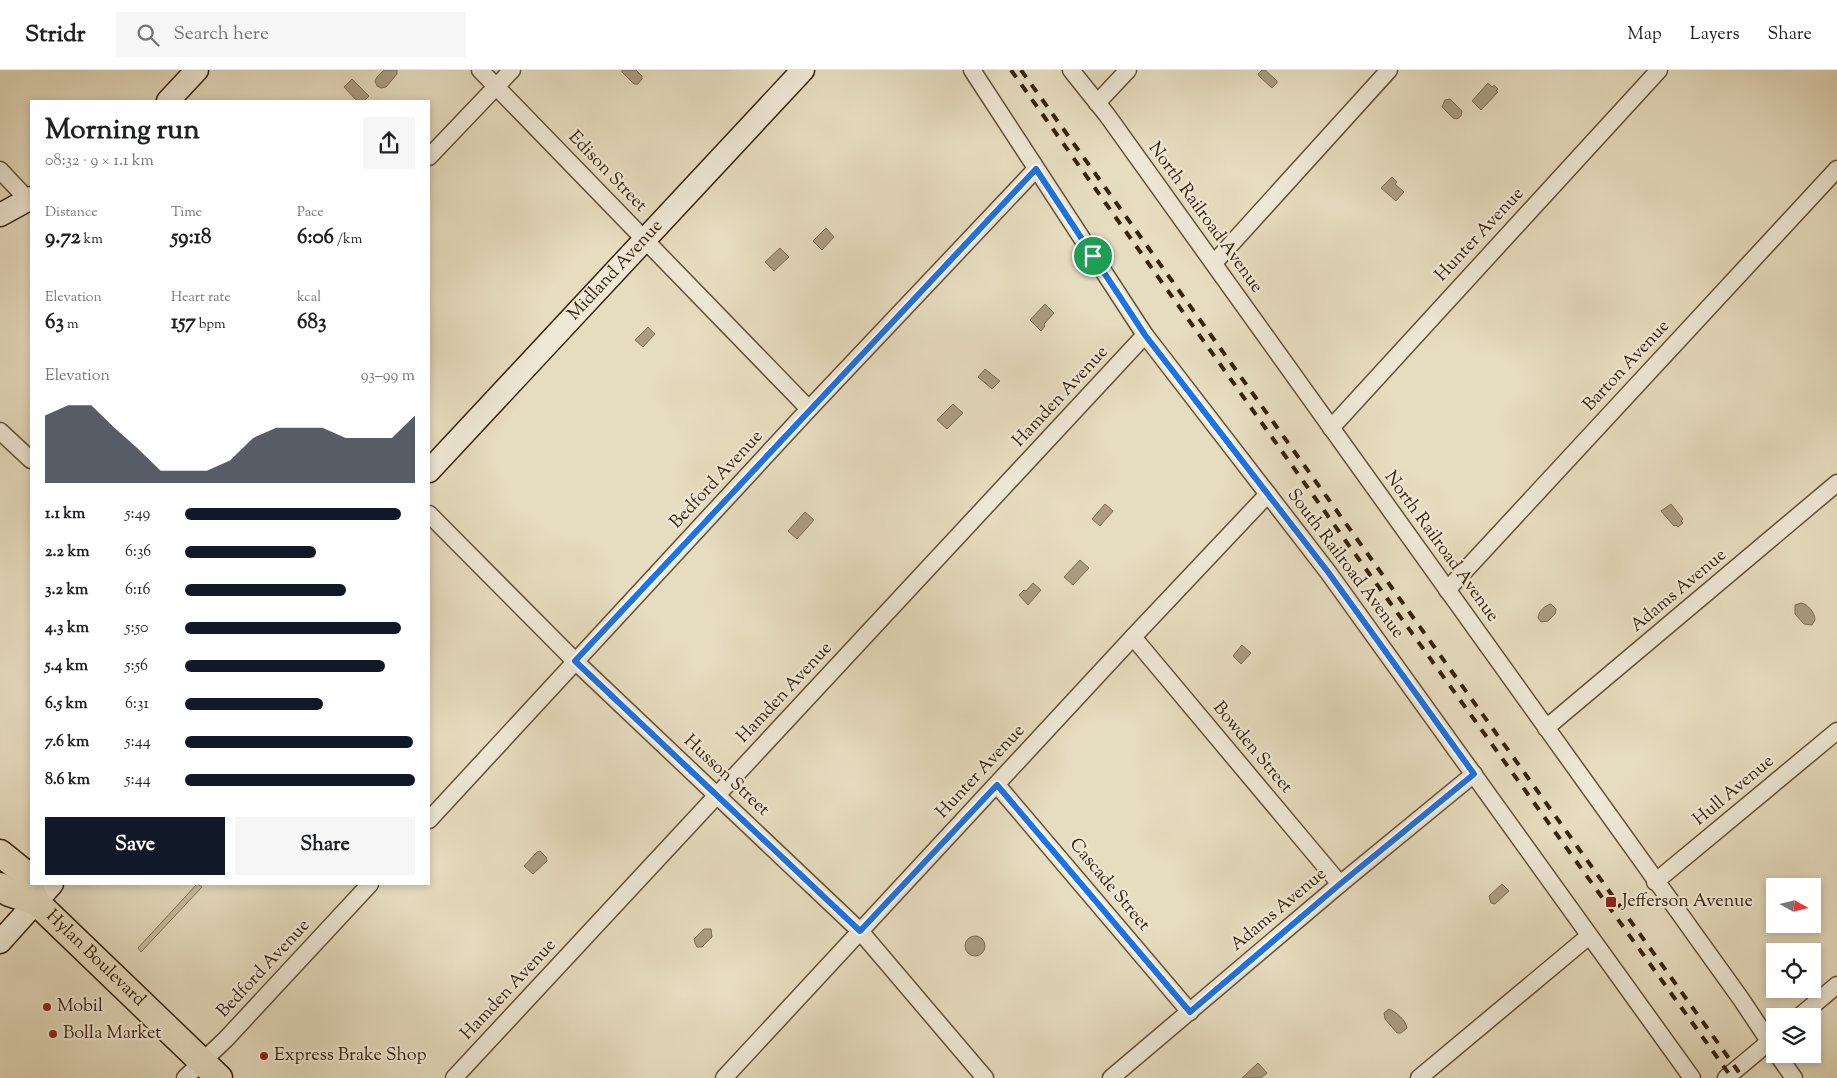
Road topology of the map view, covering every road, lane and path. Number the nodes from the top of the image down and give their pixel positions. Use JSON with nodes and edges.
{"nodes":[{"id":1,"x":197,"y":70,"type":"edge"},
{"id":2,"x":480,"y":70,"type":"edge"},
{"id":3,"x":512,"y":70,"type":"edge"},
{"id":4,"x":803,"y":70,"type":"edge"},
{"id":5,"x":972,"y":70,"type":"edge"},
{"id":6,"x":1071,"y":70,"type":"edge"},
{"id":7,"x":1128,"y":70,"type":"edge"},
{"id":8,"x":1389,"y":70,"type":"edge"},
{"id":9,"x":1659,"y":70,"type":"edge"},
{"id":10,"x":497,"y":86,"type":"junction"},
{"id":11,"x":169,"y":100,"type":"edge"},
{"id":12,"x":1097,"y":103,"type":"junction"},
{"id":13,"x":430,"y":156,"type":"edge"},
{"id":14,"x":1036,"y":169,"type":"junction"},
{"id":15,"x":1837,"y":169,"type":"edge"},
{"id":16,"x":0,"y":170,"type":"edge"},
{"id":17,"x":30,"y":201,"type":"edge"},
{"id":18,"x":0,"y":215,"type":"edge"},
{"id":19,"x":645,"y":240,"type":"junction"},
{"id":20,"x":1214,"y":263,"type":"junction"},
{"id":21,"x":1145,"y":335,"type":"junction"},
{"id":22,"x":809,"y":409,"type":"junction"},
{"id":23,"x":1331,"y":428,"type":"junction"},
{"id":24,"x":0,"y":430,"type":"edge"},
{"id":25,"x":30,"y":459,"type":"edge"},
{"id":26,"x":430,"y":470,"type":"edge"},
{"id":27,"x":1837,"y":483,"type":"edge"},
{"id":28,"x":1268,"y":494,"type":"junction"},
{"id":29,"x":430,"y":515,"type":"edge"},
{"id":30,"x":1447,"y":590,"type":"junction"},
{"id":31,"x":1133,"y":637,"type":"junction"},
{"id":32,"x":575,"y":661,"type":"junction"},
{"id":33,"x":1546,"y":728,"type":"junction"},
{"id":34,"x":1837,"y":730,"type":"edge"},
{"id":35,"x":1474,"y":774,"type":"junction"},
{"id":36,"x":997,"y":785,"type":"junction"},
{"id":37,"x":717,"y":795,"type":"junction"},
{"id":38,"x":430,"y":819,"type":"edge"},
{"id":39,"x":0,"y":852,"type":"edge"},
{"id":40,"x":30,"y":878,"type":"edge"},
{"id":41,"x":1655,"y":882,"type":"junction"},
{"id":42,"x":1340,"y":884,"type":"junction"},
{"id":43,"x":369,"y":885,"type":"edge"},
{"id":44,"x":0,"y":886,"type":"edge"},
{"id":45,"x":44,"y":893,"type":"edge"},
{"id":46,"x":860,"y":931,"type":"junction"},
{"id":47,"x":1589,"y":936,"type":"junction"},
{"id":48,"x":0,"y":942,"type":"edge"},
{"id":49,"x":1837,"y":985,"type":"edge"},
{"id":50,"x":1810,"y":1008,"type":"edge"},
{"id":51,"x":1190,"y":1012,"type":"junction"},
{"id":52,"x":1766,"y":1035,"type":"edge"},
{"id":53,"x":1766,"y":1051,"type":"edge"},
{"id":54,"x":1785,"y":1063,"type":"edge"},
{"id":55,"x":202,"y":1073,"type":"edge"},
{"id":56,"x":454,"y":1078,"type":"edge"},
{"id":57,"x":724,"y":1078,"type":"edge"},
{"id":58,"x":985,"y":1078,"type":"edge"},
{"id":59,"x":1111,"y":1078,"type":"edge"},
{"id":60,"x":1419,"y":1078,"type":"edge"},
{"id":61,"x":1692,"y":1078,"type":"edge"},
{"id":62,"x":1726,"y":1078,"type":"edge"},
{"id":63,"x":1794,"y":1078,"type":"edge"}],
"edges":[{"from":1,"to":11,"type":"street"},
{"from":2,"to":10,"type":"street","name":"Edison Street"},
{"from":3,"to":10,"type":"street"},
{"from":4,"to":19,"type":"street","name":"Midland Avenue"},
{"from":5,"to":14,"type":"street","name":"South Railroad Avenue"},
{"from":6,"to":12,"type":"street","name":"North Railroad Avenue"},
{"from":7,"to":12,"type":"street"},
{"from":8,"to":20,"type":"street"},
{"from":9,"to":23,"type":"street","name":"Hunter Avenue"},
{"from":10,"to":13,"type":"street"},
{"from":10,"to":19,"type":"street","name":"Edison Street"},
{"from":12,"to":20,"type":"street","name":"North Railroad Avenue"},
{"from":14,"to":21,"type":"street","name":"South Railroad Avenue"},
{"from":14,"to":22,"type":"street","name":"Bedford Avenue"},
{"from":15,"to":30,"type":"street","name":"Barton Avenue"},
{"from":16,"to":17,"type":"street"},
{"from":17,"to":18,"type":"street"},
{"from":19,"to":22,"type":"street","name":"Edison Street"},
{"from":19,"to":26,"type":"street","name":"Midland Avenue"},
{"from":20,"to":23,"type":"street","name":"North Railroad Avenue"},
{"from":21,"to":28,"type":"street","name":"South Railroad Avenue"},
{"from":21,"to":37,"type":"street","name":"Hamden Avenue"},
{"from":22,"to":32,"type":"street","name":"Bedford Avenue"},
{"from":23,"to":30,"type":"street","name":"North Railroad Avenue"},
{"from":24,"to":25,"type":"street"},
{"from":27,"to":33,"type":"street","name":"Adams Avenue"},
{"from":28,"to":31,"type":"street","name":"Hunter Avenue"},
{"from":28,"to":35,"type":"street","name":"South Railroad Avenue"},
{"from":29,"to":32,"type":"street","name":"Husson Street"},
{"from":30,"to":33,"type":"street","name":"North Railroad Avenue"},
{"from":31,"to":36,"type":"street","name":"Hunter Avenue"},
{"from":31,"to":42,"type":"street","name":"Bowden Street"},
{"from":32,"to":37,"type":"street","name":"Husson Street"},
{"from":32,"to":38,"type":"street","name":"Bedford Avenue"},
{"from":33,"to":41,"type":"street","name":"North Railroad Avenue"},
{"from":34,"to":41,"type":"street","name":"Hull Avenue"},
{"from":35,"to":42,"type":"street","name":"Adams Avenue"},
{"from":35,"to":47,"type":"street","name":"South Railroad Avenue"},
{"from":36,"to":46,"type":"street","name":"Hunter Avenue"},
{"from":36,"to":51,"type":"street","name":"Cascade Street"},
{"from":37,"to":46,"type":"street","name":"Husson Street"},
{"from":37,"to":56,"type":"street","name":"Hamden Avenue"},
{"from":39,"to":40,"type":"main road","name":"Hylan Boulevard"},
{"from":41,"to":52,"type":"street","name":"North Railroad Avenue"},
{"from":42,"to":51,"type":"street","name":"Adams Avenue"},
{"from":43,"to":55,"type":"street","name":"Bedford Avenue"},
{"from":44,"to":45,"type":"main road","name":"Hylan Boulevard"},
{"from":45,"to":48,"type":"street"},
{"from":45,"to":55,"type":"main road","name":"Hylan Boulevard"},
{"from":46,"to":57,"type":"street","name":"Hunter Avenue"},
{"from":46,"to":58,"type":"street","name":"Husson Street"},
{"from":47,"to":60,"type":"street"},
{"from":47,"to":61,"type":"street","name":"South Railroad Avenue"},
{"from":49,"to":50,"type":"street"},
{"from":51,"to":59,"type":"street","name":"Adams Avenue"},
{"from":53,"to":62,"type":"street"},
{"from":54,"to":63,"type":"street","name":"North Railroad Avenue"}]}
